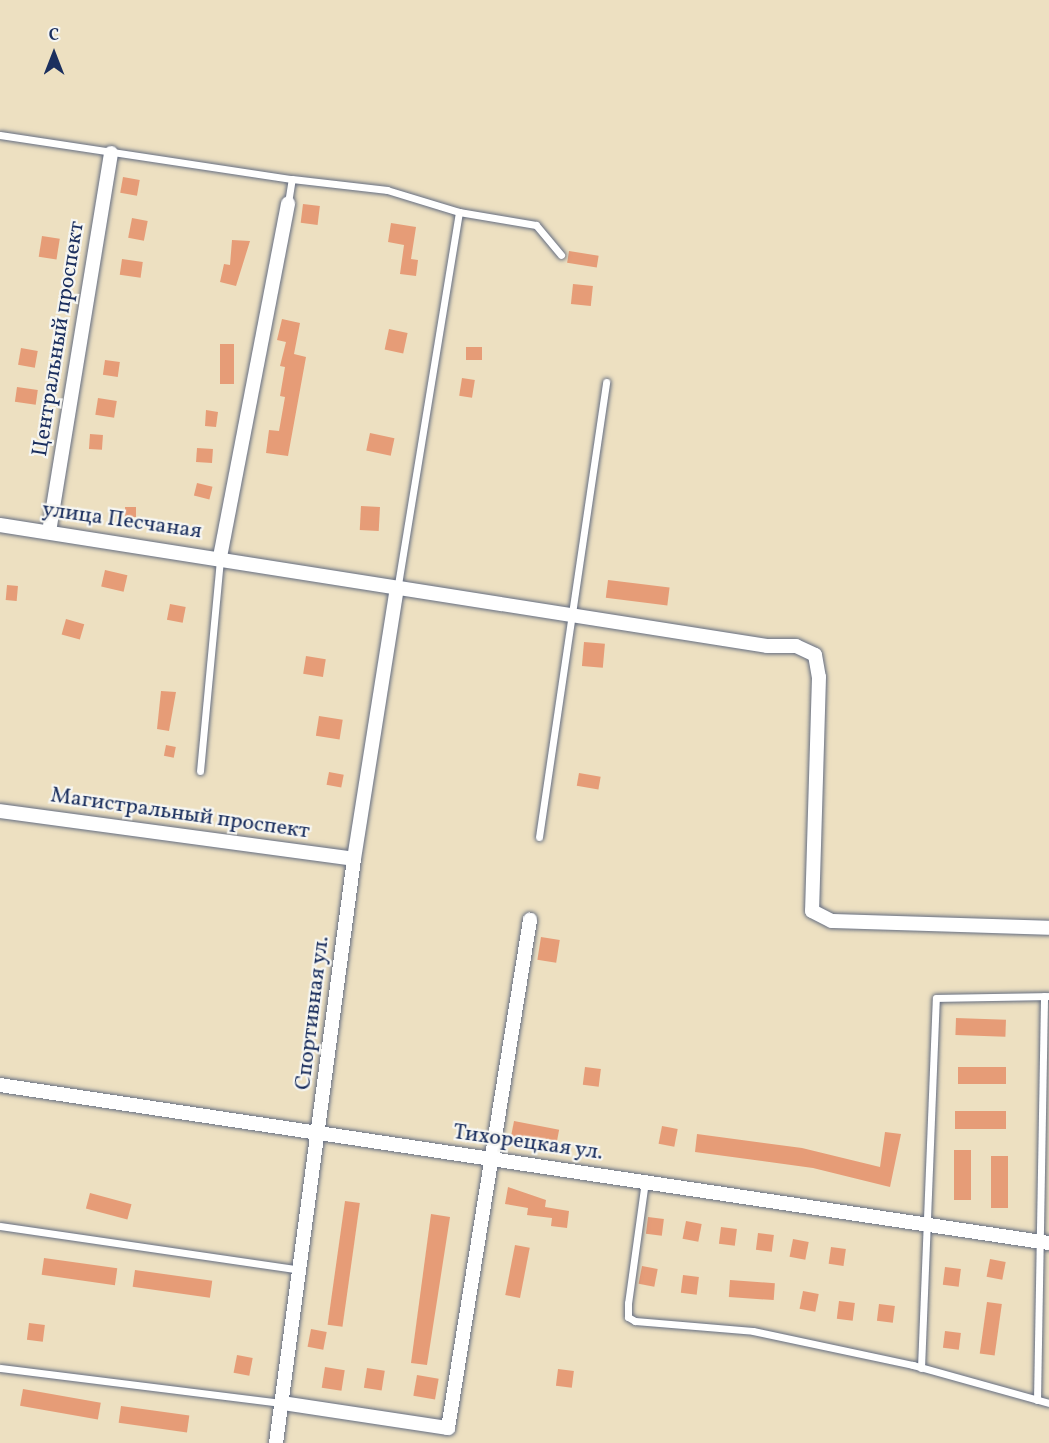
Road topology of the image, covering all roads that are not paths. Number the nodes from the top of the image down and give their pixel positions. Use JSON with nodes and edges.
{"nodes":[{"id":1,"x":0,"y":135,"type":"edge"},
{"id":2,"x":111,"y":153,"type":"junction"},
{"id":3,"x":292,"y":179,"type":"junction"},
{"id":4,"x":288,"y":203,"type":"joint"},
{"id":5,"x":459,"y":212,"type":"junction"},
{"id":6,"x":561,"y":255,"type":"dead end"},
{"id":7,"x":606,"y":382,"type":"dead end"},
{"id":8,"x":0,"y":525,"type":"edge"},
{"id":9,"x":49,"y":532,"type":"junction"},
{"id":10,"x":220,"y":556,"type":"junction"},
{"id":11,"x":397,"y":588,"type":"junction"},
{"id":12,"x":575,"y":616,"type":"junction"},
{"id":13,"x":200,"y":771,"type":"dead end"},
{"id":14,"x":0,"y":811,"type":"edge"},
{"id":15,"x":539,"y":837,"type":"dead end"},
{"id":16,"x":354,"y":859,"type":"junction"},
{"id":17,"x":530,"y":920,"type":"dead end"},
{"id":18,"x":1049,"y":928,"type":"edge"},
{"id":19,"x":1047,"y":996,"type":"edge"},
{"id":20,"x":0,"y":1085,"type":"edge"},
{"id":21,"x":319,"y":1133,"type":"junction"},
{"id":22,"x":492,"y":1158,"type":"junction"},
{"id":23,"x":645,"y":1181,"type":"junction"},
{"id":24,"x":928,"y":1225,"type":"junction"},
{"id":25,"x":0,"y":1226,"type":"edge"},
{"id":26,"x":1044,"y":1242,"type":"edge"},
{"id":27,"x":302,"y":1270,"type":"junction"},
{"id":28,"x":0,"y":1368,"type":"edge"},
{"id":29,"x":921,"y":1368,"type":"junction"},
{"id":30,"x":1037,"y":1400,"type":"junction"},
{"id":31,"x":282,"y":1403,"type":"junction"},
{"id":32,"x":1049,"y":1403,"type":"edge"},
{"id":33,"x":276,"y":1443,"type":"edge"}],
"edges":[{"from":1,"to":2,"type":"lane"},
{"from":2,"to":3,"type":"lane"},
{"from":2,"to":9,"type":"street","name":"Центральный проспект"},
{"from":3,"to":4,"type":"lane"},
{"from":3,"to":5,"type":"lane"},
{"from":4,"to":10,"type":"street"},
{"from":5,"to":6,"type":"lane"},
{"from":5,"to":11,"type":"lane"},
{"from":7,"to":12,"type":"lane"},
{"from":8,"to":9,"type":"street","name":"улица Песчаная"},
{"from":9,"to":10,"type":"street","name":"улица Песчаная"},
{"from":10,"to":11,"type":"street","name":"улица Песчаная"},
{"from":10,"to":13,"type":"lane"},
{"from":11,"to":12,"type":"street","name":"улица Песчаная"},
{"from":11,"to":16,"type":"street","name":"Спортивная ул."},
{"from":12,"to":15,"type":"lane"},
{"from":12,"to":18,"type":"street","name":"улица Песчаная"},
{"from":14,"to":16,"type":"street","name":"Магистральный проспект"},
{"from":16,"to":21,"type":"street","name":"Спортивная ул."},
{"from":17,"to":22,"type":"street"},
{"from":19,"to":24,"type":"lane"},
{"from":19,"to":26,"type":"lane"},
{"from":20,"to":21,"type":"street","name":"Тихорецкая ул."},
{"from":21,"to":22,"type":"street","name":"Тихорецкая ул."},
{"from":21,"to":27,"type":"street","name":"Спортивная ул."},
{"from":22,"to":23,"type":"street","name":"Тихорецкая ул."},
{"from":22,"to":31,"type":"street"},
{"from":23,"to":24,"type":"street","name":"Тихорецкая ул."},
{"from":23,"to":29,"type":"lane"},
{"from":24,"to":26,"type":"street","name":"Тихорецкая ул."},
{"from":24,"to":29,"type":"lane"},
{"from":25,"to":27,"type":"lane"},
{"from":26,"to":30,"type":"lane"},
{"from":27,"to":31,"type":"street","name":"Спортивная ул."},
{"from":28,"to":31,"type":"lane"},
{"from":29,"to":30,"type":"lane"},
{"from":30,"to":32,"type":"lane"},
{"from":31,"to":33,"type":"street","name":"Спортивная ул."}]}
